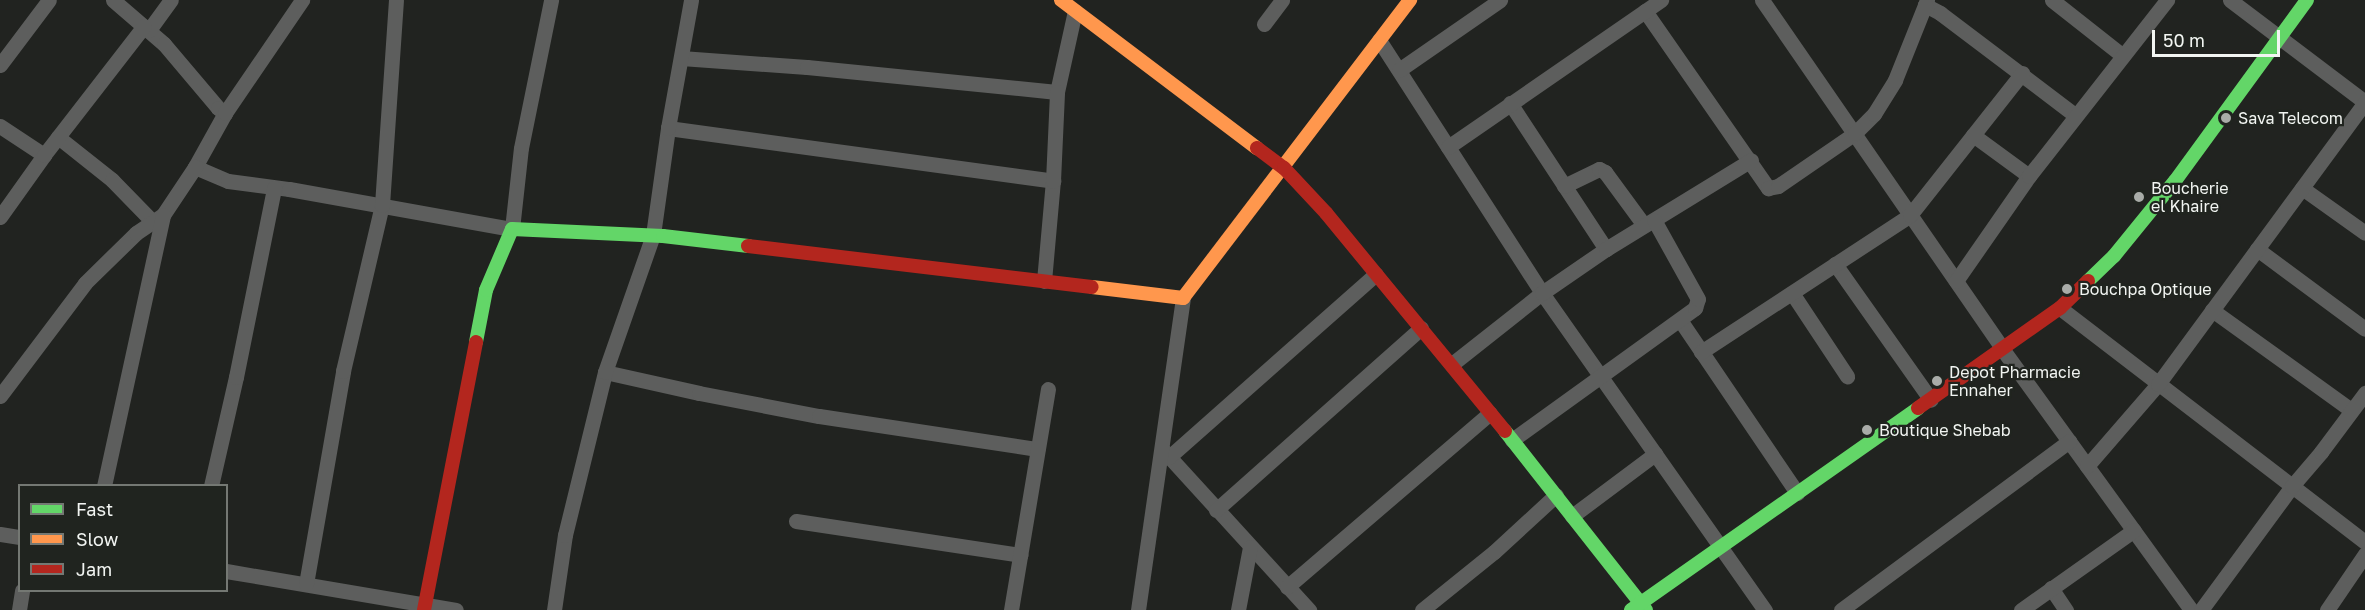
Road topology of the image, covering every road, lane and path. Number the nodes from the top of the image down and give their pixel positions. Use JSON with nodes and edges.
{"nodes":[{"id":1,"x":50,"y":0,"type":"edge"},
{"id":2,"x":113,"y":0,"type":"edge"},
{"id":3,"x":171,"y":0,"type":"edge"},
{"id":4,"x":302,"y":0,"type":"edge"},
{"id":5,"x":396,"y":0,"type":"edge"},
{"id":6,"x":551,"y":0,"type":"edge"},
{"id":7,"x":691,"y":0,"type":"edge"},
{"id":8,"x":1061,"y":0,"type":"edge"},
{"id":9,"x":1282,"y":0,"type":"edge"},
{"id":10,"x":1410,"y":0,"type":"edge"},
{"id":11,"x":1500,"y":0,"type":"edge"},
{"id":12,"x":1661,"y":0,"type":"edge"},
{"id":13,"x":1762,"y":0,"type":"edge"},
{"id":14,"x":2052,"y":0,"type":"edge"},
{"id":15,"x":2168,"y":0,"type":"edge"},
{"id":16,"x":2230,"y":0,"type":"edge"},
{"id":17,"x":2307,"y":0,"type":"edge"},
{"id":18,"x":1926,"y":3,"type":"edge"},
{"id":19,"x":1076,"y":11,"type":"junction"},
{"id":20,"x":1645,"y":11,"type":"junction"},
{"id":21,"x":1264,"y":24,"type":"dead end"},
{"id":22,"x":146,"y":28,"type":"junction"},
{"id":23,"x":2280,"y":36,"type":"junction"},
{"id":24,"x":1379,"y":40,"type":"junction"},
{"id":25,"x":2122,"y":55,"type":"junction"},
{"id":26,"x":681,"y":58,"type":"junction"},
{"id":27,"x":0,"y":65,"type":"edge"},
{"id":28,"x":1398,"y":70,"type":"junction"},
{"id":29,"x":2022,"y":73,"type":"junction"},
{"id":30,"x":1057,"y":92,"type":"junction"},
{"id":31,"x":2365,"y":102,"type":"edge"},
{"id":32,"x":1510,"y":103,"type":"junction"},
{"id":33,"x":225,"y":113,"type":"junction"},
{"id":34,"x":2075,"y":115,"type":"junction"},
{"id":35,"x":0,"y":126,"type":"edge"},
{"id":36,"x":668,"y":128,"type":"junction"},
{"id":37,"x":1855,"y":133,"type":"junction"},
{"id":38,"x":1973,"y":135,"type":"junction"},
{"id":39,"x":58,"y":137,"type":"junction"},
{"id":40,"x":1448,"y":147,"type":"junction"},
{"id":41,"x":44,"y":155,"type":"junction"},
{"id":42,"x":1751,"y":160,"type":"junction"},
{"id":43,"x":195,"y":168,"type":"junction"},
{"id":44,"x":1284,"y":168,"type":"junction"},
{"id":45,"x":2029,"y":176,"type":"junction"},
{"id":46,"x":1053,"y":181,"type":"junction"},
{"id":47,"x":1564,"y":186,"type":"junction"},
{"id":48,"x":274,"y":188,"type":"junction"},
{"id":49,"x":2302,"y":188,"type":"junction"},
{"id":50,"x":382,"y":205,"type":"junction"},
{"id":51,"x":1910,"y":215,"type":"junction"},
{"id":52,"x":0,"y":217,"type":"edge"},
{"id":53,"x":158,"y":219,"type":"junction"},
{"id":54,"x":1649,"y":222,"type":"junction"},
{"id":55,"x":512,"y":229,"type":"junction"},
{"id":56,"x":2365,"y":233,"type":"edge"},
{"id":57,"x":653,"y":235,"type":"junction"},
{"id":58,"x":1606,"y":249,"type":"junction"},
{"id":59,"x":2257,"y":249,"type":"junction"},
{"id":60,"x":1835,"y":264,"type":"junction"},
{"id":61,"x":1376,"y":274,"type":"junction"},
{"id":62,"x":1044,"y":281,"type":"junction"},
{"id":63,"x":1956,"y":281,"type":"junction"},
{"id":64,"x":1542,"y":293,"type":"junction"},
{"id":65,"x":1792,"y":293,"type":"junction"},
{"id":66,"x":1183,"y":298,"type":"junction"},
{"id":67,"x":2060,"y":308,"type":"junction"},
{"id":68,"x":2212,"y":310,"type":"junction"},
{"id":69,"x":1680,"y":320,"type":"junction"},
{"id":70,"x":1421,"y":328,"type":"junction"},
{"id":71,"x":2365,"y":329,"type":"edge"},
{"id":72,"x":2003,"y":350,"type":"junction"},
{"id":73,"x":1701,"y":352,"type":"junction"},
{"id":74,"x":1452,"y":364,"type":"junction"},
{"id":75,"x":605,"y":372,"type":"junction"},
{"id":76,"x":1601,"y":375,"type":"junction"},
{"id":77,"x":1847,"y":376,"type":"dead end"},
{"id":78,"x":2158,"y":384,"type":"junction"},
{"id":79,"x":1048,"y":389,"type":"dead end"},
{"id":80,"x":2365,"y":393,"type":"edge"},
{"id":81,"x":0,"y":396,"type":"edge"},
{"id":82,"x":1931,"y":400,"type":"junction"},
{"id":83,"x":2351,"y":410,"type":"junction"},
{"id":84,"x":1490,"y":413,"type":"junction"},
{"id":85,"x":1512,"y":440,"type":"junction"},
{"id":86,"x":2069,"y":441,"type":"junction"},
{"id":87,"x":1038,"y":449,"type":"junction"},
{"id":88,"x":1165,"y":452,"type":"junction"},
{"id":89,"x":1655,"y":454,"type":"junction"},
{"id":90,"x":2087,"y":466,"type":"junction"},
{"id":91,"x":104,"y":484,"type":"edge"},
{"id":92,"x":211,"y":484,"type":"edge"},
{"id":93,"x":2292,"y":486,"type":"junction"},
{"id":94,"x":1797,"y":493,"type":"junction"},
{"id":95,"x":1556,"y":495,"type":"junction"},
{"id":96,"x":1216,"y":510,"type":"junction"},
{"id":97,"x":1572,"y":516,"type":"junction"},
{"id":98,"x":796,"y":521,"type":"dead end"},
{"id":99,"x":2134,"y":530,"type":"junction"},
{"id":100,"x":0,"y":534,"type":"edge"},
{"id":101,"x":18,"y":537,"type":"edge"},
{"id":102,"x":2365,"y":542,"type":"edge"},
{"id":103,"x":1250,"y":547,"type":"junction"},
{"id":104,"x":1720,"y":547,"type":"junction"},
{"id":105,"x":2365,"y":554,"type":"edge"},
{"id":106,"x":1020,"y":555,"type":"junction"},
{"id":107,"x":228,"y":571,"type":"edge"},
{"id":108,"x":306,"y":584,"type":"junction"},
{"id":109,"x":1287,"y":587,"type":"junction"},
{"id":110,"x":2051,"y":588,"type":"junction"},
{"id":111,"x":22,"y":592,"type":"edge"},
{"id":112,"x":424,"y":608,"type":"edge"},
{"id":113,"x":1639,"y":608,"type":"edge"},
{"id":114,"x":19,"y":610,"type":"edge"},
{"id":115,"x":456,"y":610,"type":"edge"},
{"id":116,"x":554,"y":610,"type":"edge"},
{"id":117,"x":1011,"y":610,"type":"edge"},
{"id":118,"x":1138,"y":610,"type":"edge"},
{"id":119,"x":1238,"y":610,"type":"edge"},
{"id":120,"x":1309,"y":610,"type":"edge"},
{"id":121,"x":1422,"y":610,"type":"edge"},
{"id":122,"x":1765,"y":610,"type":"edge"},
{"id":123,"x":1841,"y":610,"type":"edge"},
{"id":124,"x":2021,"y":610,"type":"edge"},
{"id":125,"x":2066,"y":610,"type":"edge"},
{"id":126,"x":2192,"y":610,"type":"edge"},
{"id":127,"x":2201,"y":610,"type":"edge"},
{"id":128,"x":2327,"y":610,"type":"edge"}],
"edges":[{"from":1,"to":27,"type":"street"},
{"from":2,"to":22,"type":"street"},
{"from":3,"to":22,"type":"street"},
{"from":4,"to":33,"type":"street"},
{"from":5,"to":50,"type":"street"},
{"from":6,"to":55,"type":"street"},
{"from":7,"to":26,"type":"street"},
{"from":8,"to":19,"type":"street"},
{"from":9,"to":21,"type":"street"},
{"from":10,"to":24,"type":"street"},
{"from":11,"to":28,"type":"street"},
{"from":12,"to":20,"type":"street"},
{"from":13,"to":37,"type":"street"},
{"from":14,"to":25,"type":"street"},
{"from":15,"to":25,"type":"street"},
{"from":16,"to":23,"type":"street"},
{"from":17,"to":23,"type":"street"},
{"from":18,"to":29,"type":"street"},
{"from":18,"to":37,"type":"street"},
{"from":19,"to":30,"type":"street"},
{"from":19,"to":44,"type":"street"},
{"from":20,"to":32,"type":"street"},
{"from":20,"to":42,"type":"street"},
{"from":22,"to":33,"type":"street"},
{"from":22,"to":39,"type":"street"},
{"from":23,"to":31,"type":"street"},
{"from":23,"to":67,"type":"street"},
{"from":24,"to":28,"type":"street"},
{"from":24,"to":44,"type":"street"},
{"from":25,"to":34,"type":"street"},
{"from":26,"to":30,"type":"street"},
{"from":26,"to":36,"type":"street"},
{"from":28,"to":40,"type":"street"},
{"from":29,"to":34,"type":"street"},
{"from":29,"to":38,"type":"street"},
{"from":30,"to":46,"type":"street"},
{"from":31,"to":49,"type":"street"},
{"from":32,"to":40,"type":"street"},
{"from":32,"to":47,"type":"street"},
{"from":33,"to":43,"type":"street"},
{"from":34,"to":45,"type":"street"},
{"from":35,"to":41,"type":"street"},
{"from":36,"to":46,"type":"street"},
{"from":36,"to":57,"type":"street"},
{"from":37,"to":42,"type":"street"},
{"from":37,"to":51,"type":"street"},
{"from":38,"to":45,"type":"street"},
{"from":38,"to":51,"type":"street"},
{"from":39,"to":41,"type":"street"},
{"from":39,"to":53,"type":"street"},
{"from":40,"to":64,"type":"street"},
{"from":41,"to":52,"type":"street"},
{"from":42,"to":54,"type":"street"},
{"from":43,"to":48,"type":"street"},
{"from":43,"to":53,"type":"street"},
{"from":44,"to":61,"type":"street"},
{"from":44,"to":66,"type":"street"},
{"from":45,"to":63,"type":"street"},
{"from":46,"to":62,"type":"street"},
{"from":47,"to":54,"type":"street"},
{"from":47,"to":58,"type":"street"},
{"from":48,"to":50,"type":"street"},
{"from":48,"to":92,"type":"street"},
{"from":49,"to":56,"type":"street"},
{"from":49,"to":59,"type":"street"},
{"from":50,"to":55,"type":"street"},
{"from":50,"to":108,"type":"street"},
{"from":51,"to":60,"type":"street"},
{"from":51,"to":63,"type":"street"},
{"from":53,"to":81,"type":"street"},
{"from":53,"to":91,"type":"street"},
{"from":54,"to":58,"type":"street"},
{"from":54,"to":69,"type":"street"},
{"from":55,"to":57,"type":"street"},
{"from":55,"to":112,"type":"street"},
{"from":57,"to":62,"type":"street"},
{"from":57,"to":75,"type":"street"},
{"from":58,"to":64,"type":"street"},
{"from":59,"to":68,"type":"street"},
{"from":59,"to":71,"type":"street"},
{"from":60,"to":65,"type":"street"},
{"from":60,"to":82,"type":"street"},
{"from":61,"to":70,"type":"street"},
{"from":61,"to":88,"type":"street"},
{"from":62,"to":66,"type":"street"},
{"from":63,"to":72,"type":"street"},
{"from":64,"to":74,"type":"street"},
{"from":64,"to":76,"type":"street"},
{"from":65,"to":73,"type":"street"},
{"from":65,"to":77,"type":"street"},
{"from":66,"to":88,"type":"street"},
{"from":67,"to":72,"type":"street"},
{"from":67,"to":78,"type":"street"},
{"from":68,"to":78,"type":"street"},
{"from":68,"to":83,"type":"street"},
{"from":69,"to":73,"type":"street"},
{"from":69,"to":76,"type":"street"},
{"from":70,"to":74,"type":"street"},
{"from":70,"to":96,"type":"street"},
{"from":72,"to":82,"type":"street"},
{"from":72,"to":86,"type":"street"},
{"from":73,"to":94,"type":"street"},
{"from":74,"to":84,"type":"street"},
{"from":75,"to":87,"type":"street"},
{"from":75,"to":116,"type":"street"},
{"from":76,"to":85,"type":"street"},
{"from":76,"to":89,"type":"street"},
{"from":78,"to":90,"type":"street"},
{"from":78,"to":93,"type":"street"},
{"from":79,"to":87,"type":"street"},
{"from":80,"to":83,"type":"street"},
{"from":82,"to":94,"type":"street"},
{"from":83,"to":93,"type":"street"},
{"from":84,"to":85,"type":"street"},
{"from":84,"to":109,"type":"street"},
{"from":85,"to":95,"type":"street"},
{"from":86,"to":90,"type":"street"},
{"from":86,"to":123,"type":"street"},
{"from":87,"to":106,"type":"street"},
{"from":88,"to":96,"type":"street"},
{"from":88,"to":118,"type":"street"},
{"from":89,"to":97,"type":"street"},
{"from":89,"to":104,"type":"street"},
{"from":90,"to":99,"type":"street"},
{"from":93,"to":102,"type":"street"},
{"from":93,"to":127,"type":"street"},
{"from":94,"to":104,"type":"street"},
{"from":95,"to":97,"type":"street"},
{"from":95,"to":121,"type":"street"},
{"from":96,"to":103,"type":"street"},
{"from":97,"to":113,"type":"street"},
{"from":98,"to":106,"type":"street"},
{"from":99,"to":110,"type":"street"},
{"from":99,"to":126,"type":"street"},
{"from":100,"to":101,"type":"street"},
{"from":103,"to":109,"type":"street"},
{"from":103,"to":119,"type":"street"},
{"from":104,"to":113,"type":"street"},
{"from":104,"to":122,"type":"street"},
{"from":105,"to":128,"type":"street"},
{"from":106,"to":117,"type":"street"},
{"from":107,"to":108,"type":"street"},
{"from":108,"to":112,"type":"street"},
{"from":109,"to":120,"type":"street"},
{"from":110,"to":124,"type":"street"},
{"from":110,"to":125,"type":"street"},
{"from":111,"to":114,"type":"street"},
{"from":112,"to":115,"type":"street"}]}
